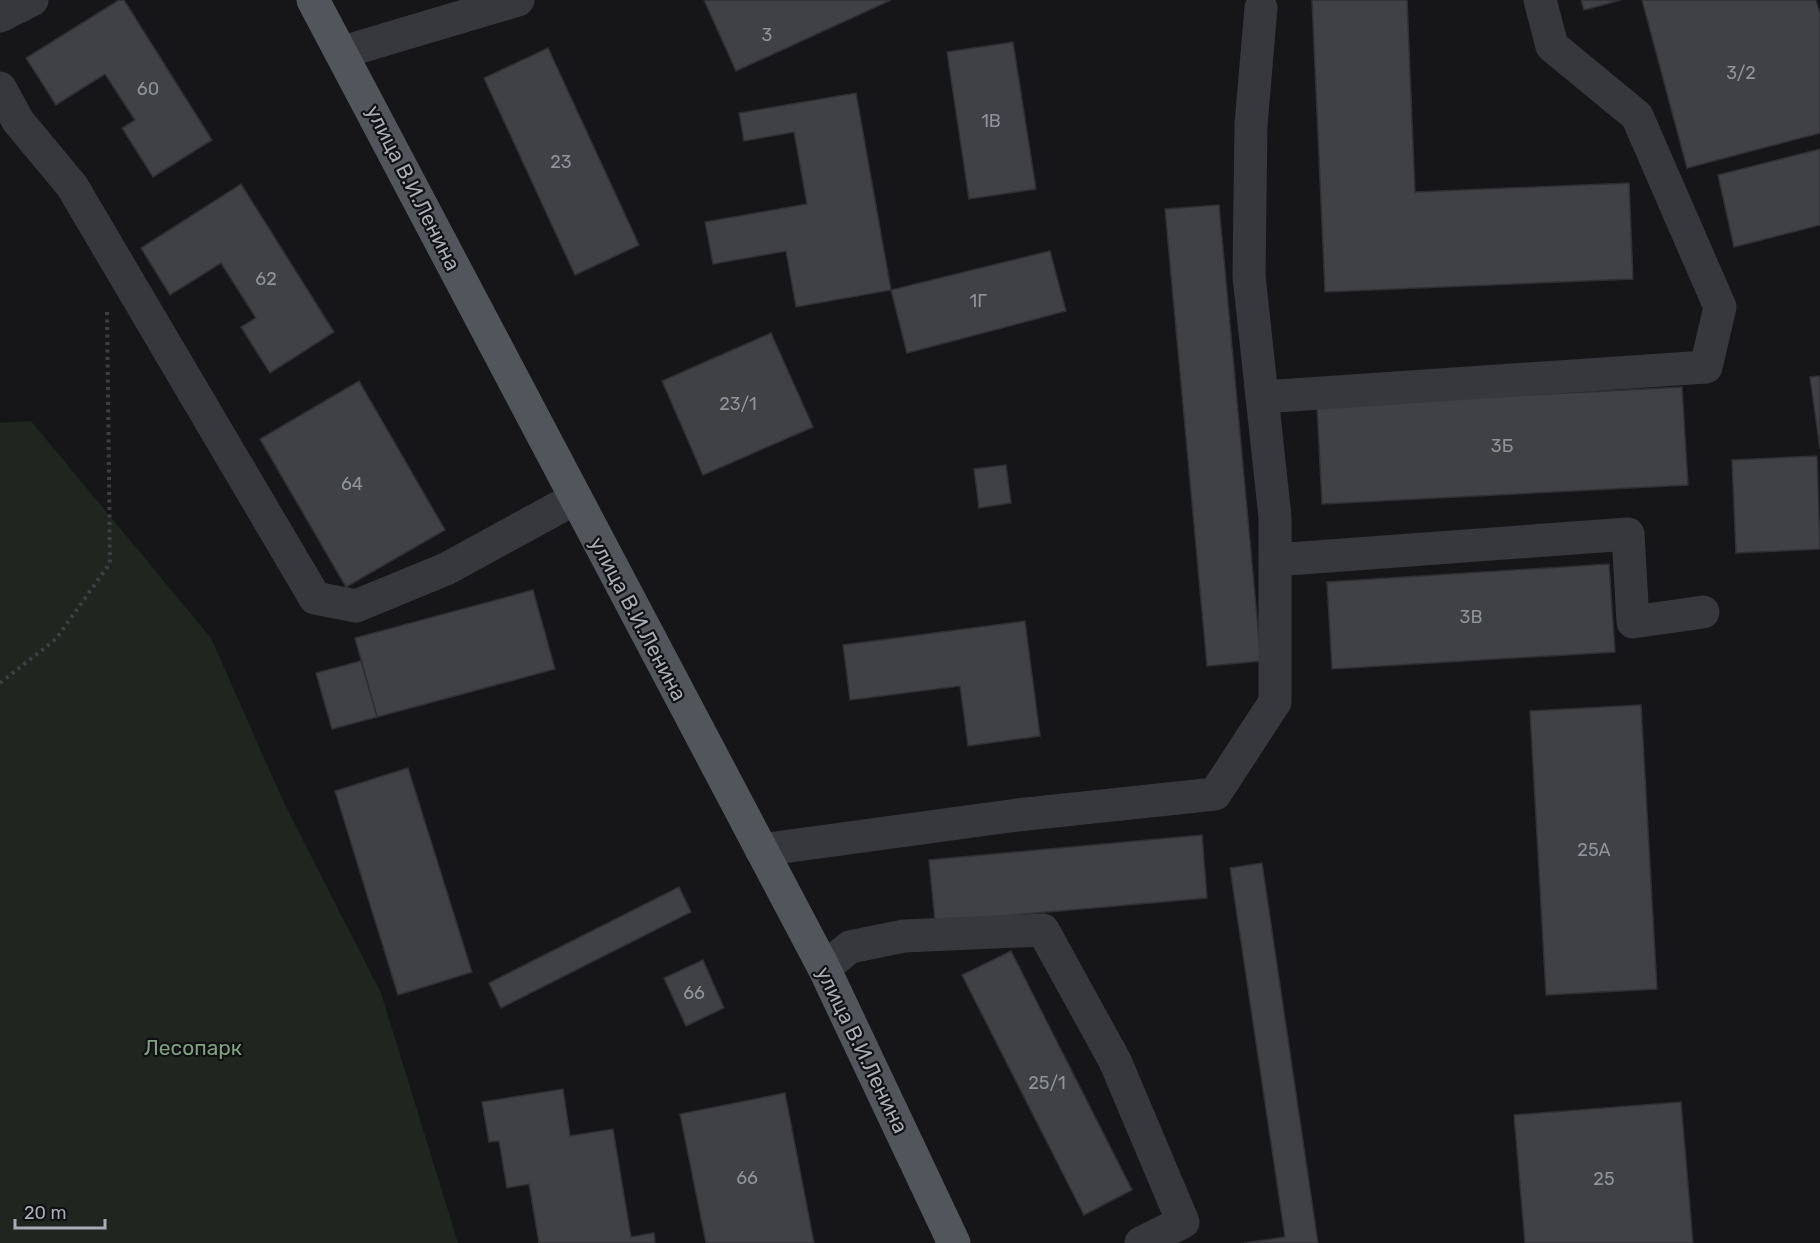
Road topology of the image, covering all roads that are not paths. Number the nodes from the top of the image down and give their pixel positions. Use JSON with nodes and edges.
{"nodes":[{"id":1,"x":32,"y":0,"type":"edge"},
{"id":2,"x":313,"y":0,"type":"edge"},
{"id":3,"x":518,"y":0,"type":"edge"},
{"id":4,"x":1540,"y":0,"type":"edge"},
{"id":5,"x":1261,"y":8,"type":"dead end"},
{"id":6,"x":0,"y":16,"type":"edge"},
{"id":7,"x":343,"y":52,"type":"junction"},
{"id":8,"x":0,"y":88,"type":"edge"},
{"id":9,"x":1262,"y":396,"type":"junction"},
{"id":10,"x":574,"y":499,"type":"junction"},
{"id":11,"x":1275,"y":560,"type":"junction"},
{"id":12,"x":1703,"y":612,"type":"dead end"},
{"id":13,"x":761,"y":850,"type":"junction"},
{"id":14,"x":824,"y":968,"type":"junction"},
{"id":15,"x":954,"y":1243,"type":"edge"},
{"id":16,"x":1141,"y":1243,"type":"edge"}],
"edges":[{"from":1,"to":6,"type":"lane"},
{"from":2,"to":7,"type":"main road","name":"улица В.И.Ленина"},
{"from":3,"to":7,"type":"lane"},
{"from":4,"to":9,"type":"lane"},
{"from":5,"to":9,"type":"lane"},
{"from":7,"to":10,"type":"main road","name":"улица В.И.Ленина"},
{"from":8,"to":10,"type":"lane"},
{"from":9,"to":11,"type":"lane"},
{"from":10,"to":13,"type":"main road","name":"улица В.И.Ленина"},
{"from":11,"to":12,"type":"lane"},
{"from":11,"to":13,"type":"lane"},
{"from":13,"to":14,"type":"main road","name":"улица В.И.Ленина"},
{"from":14,"to":15,"type":"main road","name":"улица В.И.Ленина"},
{"from":14,"to":16,"type":"lane"}]}
